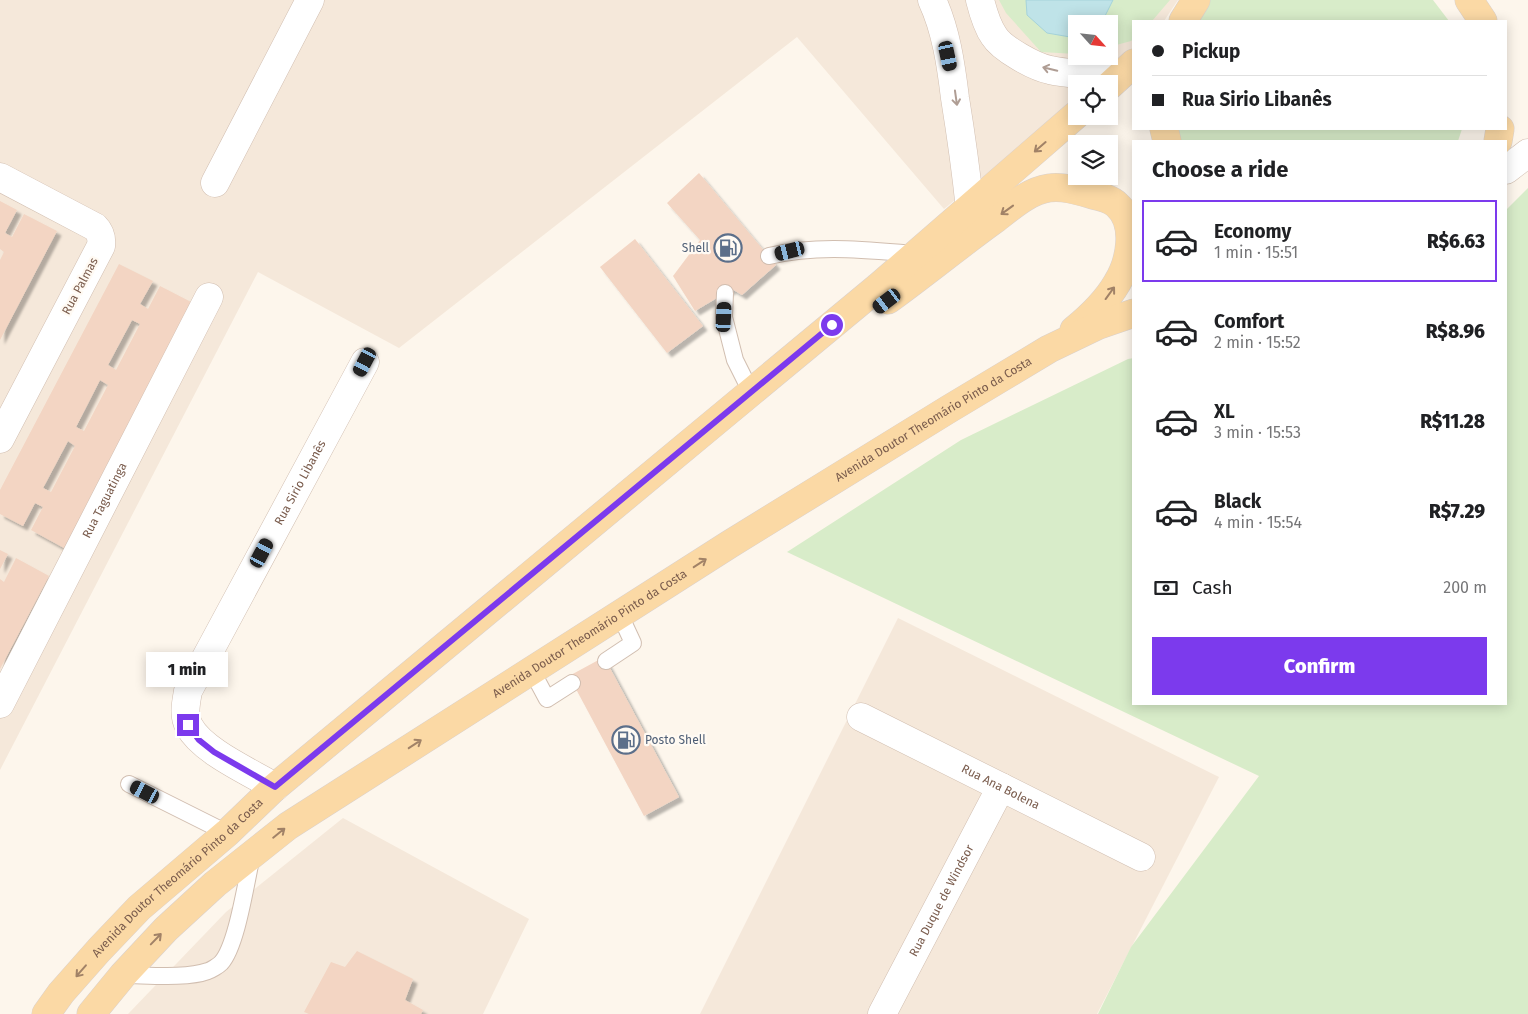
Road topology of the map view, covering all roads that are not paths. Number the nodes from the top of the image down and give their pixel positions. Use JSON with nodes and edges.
{"nodes":[{"id":1,"x":310,"y":0,"type":"edge"},
{"id":2,"x":932,"y":0,"type":"edge"},
{"id":3,"x":980,"y":0,"type":"edge"},
{"id":4,"x":1469,"y":0,"type":"edge"},
{"id":5,"x":1482,"y":20,"type":"edge"},
{"id":6,"x":1119,"y":77,"type":"edge"},
{"id":7,"x":1068,"y":122,"type":"edge"},
{"id":8,"x":1528,"y":153,"type":"edge"},
{"id":9,"x":1507,"y":169,"type":"edge"},
{"id":10,"x":0,"y":177,"type":"edge"},
{"id":11,"x":215,"y":183,"type":"dead end"},
{"id":12,"x":970,"y":209,"type":"junction"},
{"id":13,"x":916,"y":254,"type":"junction"},
{"id":14,"x":769,"y":256,"type":"dead end"},
{"id":15,"x":726,"y":293,"type":"dead end"},
{"id":16,"x":209,"y":297,"type":"dead end"},
{"id":17,"x":1132,"y":315,"type":"edge"},
{"id":18,"x":817,"y":338,"type":"junction"},
{"id":19,"x":1049,"y":350,"type":"junction"},
{"id":20,"x":365,"y":362,"type":"dead end"},
{"id":21,"x":751,"y":392,"type":"junction"},
{"id":22,"x":0,"y":440,"type":"edge"},
{"id":23,"x":620,"y":615,"type":"junction"},
{"id":24,"x":606,"y":661,"type":"dead end"},
{"id":25,"x":532,"y":671,"type":"junction"},
{"id":26,"x":572,"y":683,"type":"dead end"},
{"id":27,"x":0,"y":704,"type":"edge"},
{"id":28,"x":862,"y":717,"type":"dead end"},
{"id":29,"x":129,"y":784,"type":"dead end"},
{"id":30,"x":275,"y":787,"type":"junction"},
{"id":31,"x":1001,"y":787,"type":"junction"},
{"id":32,"x":227,"y":834,"type":"junction"},
{"id":33,"x":252,"y":855,"type":"junction"},
{"id":34,"x":1141,"y":857,"type":"dead end"},
{"id":35,"x":123,"y":974,"type":"junction"},
{"id":36,"x":46,"y":1014,"type":"edge"},
{"id":37,"x":91,"y":1014,"type":"edge"},
{"id":38,"x":882,"y":1014,"type":"edge"}],
"edges":[{"from":1,"to":11,"type":"street"},
{"from":2,"to":12,"type":"street","one_way":true},
{"from":6,"to":3,"type":"street","one_way":true},
{"from":4,"to":5,"type":"main road"},
{"from":7,"to":12,"type":"main road","name":"Avenida Doutor Theomário Pinto da Costa","one_way":true},
{"from":8,"to":9,"type":"street"},
{"from":10,"to":22,"type":"street","name":"Rua Palmas"},
{"from":12,"to":13,"type":"main road","name":"Avenida Doutor Theomário Pinto da Costa"},
{"from":13,"to":14,"type":"lane"},
{"from":13,"to":18,"type":"main road","name":"Avenida Doutor Theomário Pinto da Costa"},
{"from":15,"to":21,"type":"lane"},
{"from":16,"to":27,"type":"street","name":"Rua Taguatinga"},
{"from":17,"to":19,"type":"main road","name":"Avenida Doutor Theomário Pinto da Costa"},
{"from":19,"to":18,"type":"main road","one_way":true},
{"from":18,"to":21,"type":"main road","name":"Avenida Doutor Theomário Pinto da Costa"},
{"from":23,"to":19,"type":"main road","name":"Avenida Doutor Theomário Pinto da Costa","one_way":true},
{"from":20,"to":30,"type":"street","name":"Rua Sirio Libanês"},
{"from":21,"to":30,"type":"main road","name":"Avenida Doutor Theomário Pinto da Costa"},
{"from":23,"to":24,"type":"lane"},
{"from":23,"to":25,"type":"main road","name":"Avenida Doutor Theomário Pinto da Costa"},
{"from":25,"to":26,"type":"lane"},
{"from":33,"to":25,"type":"main road","name":"Avenida Doutor Theomário Pinto da Costa","one_way":true},
{"from":28,"to":31,"type":"street","name":"Rua Ana Bolena"},
{"from":29,"to":32,"type":"lane"},
{"from":30,"to":32,"type":"main road","name":"Avenida Doutor Theomário Pinto da Costa"},
{"from":31,"to":34,"type":"street","name":"Rua Ana Bolena"},
{"from":31,"to":38,"type":"street","name":"Rua Duque de Windsor"},
{"from":32,"to":36,"type":"main road","name":"Avenida Doutor Theomário Pinto da Costa","one_way":true},
{"from":35,"to":33,"type":"main road","name":"Avenida Doutor Theomário Pinto da Costa","one_way":true},
{"from":33,"to":35,"type":"lane"},
{"from":35,"to":37,"type":"main road","name":"Avenida Doutor Theomário Pinto da Costa"}]}
